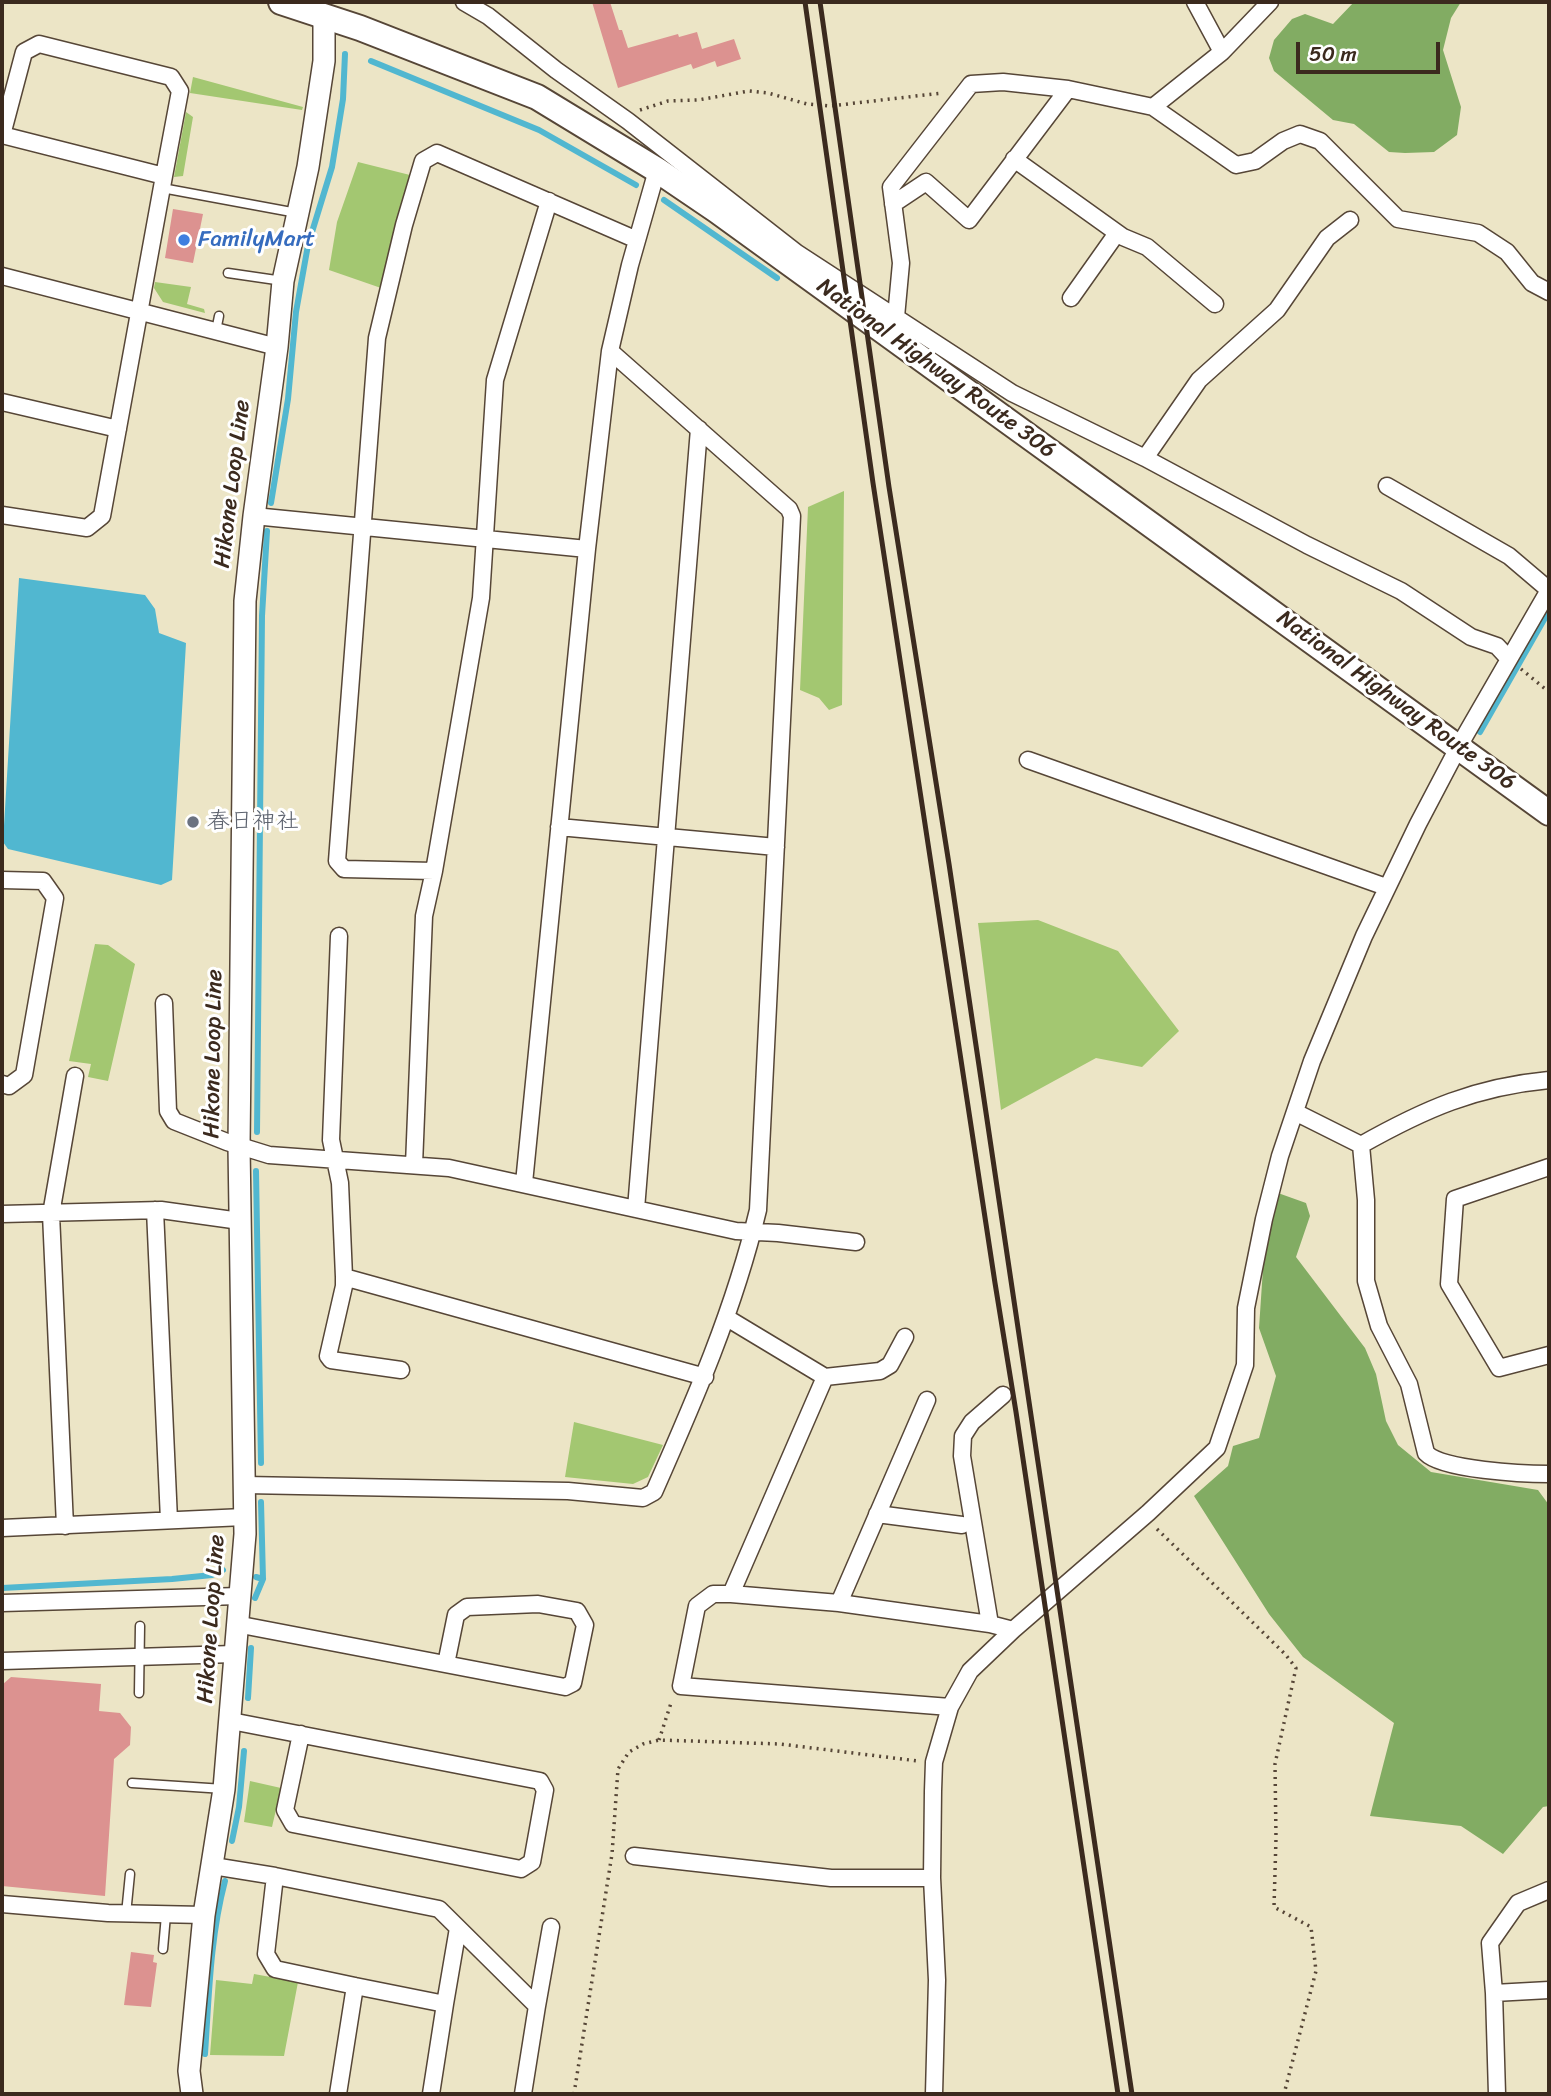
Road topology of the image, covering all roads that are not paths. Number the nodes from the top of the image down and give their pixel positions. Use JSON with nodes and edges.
{"nodes":[{"id":1,"x":281,"y":2,"type":"edge"},
{"id":2,"x":464,"y":2,"type":"edge"},
{"id":3,"x":1195,"y":2,"type":"edge"},
{"id":4,"x":1270,"y":2,"type":"edge"},
{"id":5,"x":325,"y":9,"type":"edge"},
{"id":6,"x":1222,"y":52,"type":"junction"},
{"id":7,"x":1068,"y":89,"type":"junction"},
{"id":8,"x":1153,"y":107,"type":"junction"},
{"id":9,"x":2,"y":135,"type":"edge"},
{"id":10,"x":1014,"y":159,"type":"junction"},
{"id":11,"x":656,"y":170,"type":"junction"},
{"id":12,"x":163,"y":182,"type":"junction"},
{"id":13,"x":549,"y":201,"type":"junction"},
{"id":14,"x":892,"y":204,"type":"junction"},
{"id":15,"x":297,"y":213,"type":"junction"},
{"id":16,"x":1350,"y":220,"type":"dead end"},
{"id":17,"x":1117,"y":233,"type":"junction"},
{"id":18,"x":638,"y":240,"type":"junction"},
{"id":19,"x":228,"y":273,"type":"dead end"},
{"id":20,"x":2,"y":276,"type":"edge"},
{"id":21,"x":283,"y":281,"type":"junction"},
{"id":22,"x":1549,"y":292,"type":"edge"},
{"id":23,"x":1071,"y":298,"type":"dead end"},
{"id":24,"x":1215,"y":304,"type":"dead end"},
{"id":25,"x":140,"y":311,"type":"junction"},
{"id":26,"x":896,"y":317,"type":"junction"},
{"id":27,"x":277,"y":347,"type":"junction"},
{"id":28,"x":610,"y":351,"type":"junction"},
{"id":29,"x":2,"y":402,"type":"edge"},
{"id":30,"x":118,"y":429,"type":"junction"},
{"id":31,"x":699,"y":429,"type":"junction"},
{"id":32,"x":1145,"y":458,"type":"junction"},
{"id":33,"x":1387,"y":486,"type":"dead end"},
{"id":34,"x":2,"y":515,"type":"edge"},
{"id":35,"x":254,"y":516,"type":"junction"},
{"id":36,"x":362,"y":528,"type":"junction"},
{"id":37,"x":486,"y":540,"type":"junction"},
{"id":38,"x":587,"y":549,"type":"junction"},
{"id":39,"x":1549,"y":590,"type":"edge"},
{"id":40,"x":1514,"y":664,"type":"junction"},
{"id":41,"x":1459,"y":746,"type":"junction"},
{"id":42,"x":1028,"y":760,"type":"dead end"},
{"id":43,"x":1549,"y":813,"type":"edge"},
{"id":44,"x":559,"y":827,"type":"junction"},
{"id":45,"x":666,"y":837,"type":"junction"},
{"id":46,"x":776,"y":847,"type":"junction"},
{"id":47,"x":434,"y":870,"type":"junction"},
{"id":48,"x":2,"y":880,"type":"edge"},
{"id":49,"x":1387,"y":887,"type":"junction"},
{"id":50,"x":339,"y":936,"type":"dead end"},
{"id":51,"x":163,"y":1003,"type":"dead end"},
{"id":52,"x":75,"y":1076,"type":"dead end"},
{"id":53,"x":1549,"y":1080,"type":"edge"},
{"id":54,"x":2,"y":1084,"type":"edge"},
{"id":55,"x":1295,"y":1112,"type":"junction"},
{"id":56,"x":1361,"y":1144,"type":"junction"},
{"id":57,"x":239,"y":1146,"type":"junction"},
{"id":58,"x":335,"y":1161,"type":"junction"},
{"id":59,"x":414,"y":1165,"type":"junction"},
{"id":60,"x":1549,"y":1167,"type":"edge"},
{"id":61,"x":524,"y":1183,"type":"junction"},
{"id":62,"x":636,"y":1209,"type":"junction"},
{"id":63,"x":155,"y":1210,"type":"junction"},
{"id":64,"x":2,"y":1214,"type":"edge"},
{"id":65,"x":51,"y":1214,"type":"junction"},
{"id":66,"x":240,"y":1221,"type":"junction"},
{"id":67,"x":753,"y":1231,"type":"junction"},
{"id":68,"x":856,"y":1242,"type":"dead end"},
{"id":69,"x":344,"y":1277,"type":"junction"},
{"id":70,"x":727,"y":1318,"type":"junction"},
{"id":71,"x":905,"y":1337,"type":"dead end"},
{"id":72,"x":1549,"y":1355,"type":"edge"},
{"id":73,"x":401,"y":1370,"type":"dead end"},
{"id":74,"x":705,"y":1377,"type":"junction"},
{"id":75,"x":825,"y":1377,"type":"junction"},
{"id":76,"x":1003,"y":1395,"type":"dead end"},
{"id":77,"x":927,"y":1400,"type":"dead end"},
{"id":78,"x":1549,"y":1474,"type":"edge"},
{"id":79,"x":245,"y":1485,"type":"junction"},
{"id":80,"x":877,"y":1514,"type":"junction"},
{"id":81,"x":169,"y":1520,"type":"junction"},
{"id":82,"x":962,"y":1525,"type":"dead end"},
{"id":83,"x":65,"y":1526,"type":"junction"},
{"id":84,"x":245,"y":1526,"type":"junction"},
{"id":85,"x":2,"y":1528,"type":"edge"},
{"id":86,"x":241,"y":1587,"type":"junction"},
{"id":87,"x":731,"y":1594,"type":"junction"},
{"id":88,"x":2,"y":1602,"type":"edge"},
{"id":89,"x":839,"y":1603,"type":"junction"},
{"id":90,"x":236,"y":1624,"type":"junction"},
{"id":91,"x":990,"y":1624,"type":"junction"},
{"id":92,"x":140,"y":1626,"type":"dead end"},
{"id":93,"x":1013,"y":1630,"type":"junction"},
{"id":94,"x":234,"y":1654,"type":"junction"},
{"id":95,"x":141,"y":1657,"type":"junction"},
{"id":96,"x":2,"y":1661,"type":"edge"},
{"id":97,"x":446,"y":1664,"type":"junction"},
{"id":98,"x":139,"y":1693,"type":"dead end"},
{"id":99,"x":950,"y":1707,"type":"junction"},
{"id":100,"x":231,"y":1721,"type":"junction"},
{"id":101,"x":301,"y":1734,"type":"junction"},
{"id":102,"x":132,"y":1783,"type":"dead end"},
{"id":103,"x":224,"y":1789,"type":"junction"},
{"id":104,"x":634,"y":1856,"type":"dead end"},
{"id":105,"x":213,"y":1866,"type":"junction"},
{"id":106,"x":130,"y":1874,"type":"dead end"},
{"id":107,"x":275,"y":1875,"type":"junction"},
{"id":108,"x":932,"y":1878,"type":"junction"},
{"id":109,"x":1549,"y":1890,"type":"edge"},
{"id":110,"x":2,"y":1903,"type":"edge"},
{"id":111,"x":126,"y":1913,"type":"junction"},
{"id":112,"x":166,"y":1915,"type":"junction"},
{"id":113,"x":204,"y":1915,"type":"junction"},
{"id":114,"x":551,"y":1927,"type":"dead end"},
{"id":115,"x":458,"y":1928,"type":"junction"},
{"id":116,"x":163,"y":1949,"type":"dead end"},
{"id":117,"x":355,"y":1986,"type":"junction"},
{"id":118,"x":1549,"y":1990,"type":"edge"},
{"id":119,"x":1494,"y":1993,"type":"junction"},
{"id":120,"x":445,"y":2004,"type":"junction"},
{"id":121,"x":537,"y":2006,"type":"junction"},
{"id":122,"x":192,"y":2094,"type":"edge"},
{"id":123,"x":338,"y":2094,"type":"edge"},
{"id":124,"x":431,"y":2094,"type":"edge"},
{"id":125,"x":523,"y":2094,"type":"edge"},
{"id":126,"x":934,"y":2094,"type":"edge"},
{"id":127,"x":1497,"y":2094,"type":"edge"}],
"edges":[{"from":1,"to":5,"type":"highway","name":"National Highway Route 306"},
{"from":2,"to":26,"type":"street"},
{"from":3,"to":6,"type":"street"},
{"from":4,"to":6,"type":"street"},
{"from":5,"to":11,"type":"highway","name":"National Highway Route 306"},
{"from":5,"to":15,"type":"main road","name":"Hikone Loop Line"},
{"from":6,"to":8,"type":"street"},
{"from":7,"to":8,"type":"street"},
{"from":7,"to":10,"type":"street"},
{"from":7,"to":14,"type":"street"},
{"from":8,"to":22,"type":"street"},
{"from":9,"to":12,"type":"street"},
{"from":9,"to":12,"type":"street"},
{"from":10,"to":14,"type":"street"},
{"from":10,"to":17,"type":"street"},
{"from":11,"to":18,"type":"street"},
{"from":11,"to":41,"type":"highway","name":"National Highway Route 306"},
{"from":12,"to":15,"type":"lane"},
{"from":12,"to":25,"type":"street"},
{"from":13,"to":18,"type":"street"},
{"from":13,"to":36,"type":"street"},
{"from":13,"to":37,"type":"street"},
{"from":14,"to":26,"type":"street"},
{"from":15,"to":21,"type":"main road","name":"Hikone Loop Line"},
{"from":16,"to":32,"type":"street"},
{"from":17,"to":23,"type":"street"},
{"from":17,"to":24,"type":"street"},
{"from":18,"to":28,"type":"street"},
{"from":19,"to":21,"type":"lane"},
{"from":20,"to":25,"type":"street"},
{"from":21,"to":27,"type":"main road","name":"Hikone Loop Line"},
{"from":25,"to":27,"type":"street"},
{"from":25,"to":30,"type":"street"},
{"from":26,"to":32,"type":"street"},
{"from":27,"to":35,"type":"main road","name":"Hikone Loop Line"},
{"from":28,"to":31,"type":"street"},
{"from":28,"to":38,"type":"street"},
{"from":29,"to":30,"type":"street"},
{"from":30,"to":34,"type":"street"},
{"from":31,"to":45,"type":"street"},
{"from":31,"to":46,"type":"street"},
{"from":32,"to":40,"type":"street"},
{"from":33,"to":39,"type":"street"},
{"from":35,"to":36,"type":"street"},
{"from":35,"to":57,"type":"main road","name":"Hikone Loop Line"},
{"from":36,"to":37,"type":"street"},
{"from":36,"to":47,"type":"street"},
{"from":37,"to":38,"type":"street"},
{"from":37,"to":47,"type":"street"},
{"from":38,"to":44,"type":"street"},
{"from":39,"to":40,"type":"street"},
{"from":40,"to":41,"type":"street"},
{"from":41,"to":43,"type":"highway","name":"National Highway Route 306"},
{"from":41,"to":49,"type":"street"},
{"from":42,"to":49,"type":"street"},
{"from":44,"to":45,"type":"street"},
{"from":44,"to":61,"type":"street"},
{"from":45,"to":46,"type":"street"},
{"from":45,"to":62,"type":"street"},
{"from":46,"to":67,"type":"street"},
{"from":47,"to":59,"type":"street"},
{"from":48,"to":54,"type":"street"},
{"from":49,"to":55,"type":"street"},
{"from":50,"to":58,"type":"street"},
{"from":51,"to":57,"type":"street"},
{"from":52,"to":65,"type":"street"},
{"from":53,"to":56,"type":"street"},
{"from":55,"to":56,"type":"street"},
{"from":55,"to":93,"type":"street"},
{"from":56,"to":78,"type":"street"},
{"from":57,"to":58,"type":"street"},
{"from":57,"to":66,"type":"main road","name":"Hikone Loop Line"},
{"from":58,"to":59,"type":"street"},
{"from":58,"to":69,"type":"street"},
{"from":59,"to":61,"type":"street"},
{"from":60,"to":72,"type":"street"},
{"from":61,"to":62,"type":"street"},
{"from":62,"to":67,"type":"street"},
{"from":63,"to":65,"type":"street"},
{"from":63,"to":66,"type":"street"},
{"from":63,"to":81,"type":"street"},
{"from":64,"to":65,"type":"street"},
{"from":65,"to":83,"type":"street"},
{"from":66,"to":79,"type":"main road","name":"Hikone Loop Line"},
{"from":67,"to":68,"type":"street"},
{"from":67,"to":70,"type":"street"},
{"from":69,"to":73,"type":"street"},
{"from":69,"to":74,"type":"street"},
{"from":70,"to":74,"type":"street"},
{"from":70,"to":75,"type":"street"},
{"from":71,"to":75,"type":"street"},
{"from":74,"to":79,"type":"street"},
{"from":75,"to":87,"type":"street"},
{"from":76,"to":91,"type":"street"},
{"from":77,"to":80,"type":"street"},
{"from":79,"to":84,"type":"main road","name":"Hikone Loop Line"},
{"from":80,"to":82,"type":"street"},
{"from":80,"to":89,"type":"street"},
{"from":81,"to":83,"type":"street"},
{"from":81,"to":84,"type":"street"},
{"from":83,"to":85,"type":"street"},
{"from":84,"to":86,"type":"main road","name":"Hikone Loop Line"},
{"from":86,"to":88,"type":"street"},
{"from":86,"to":90,"type":"main road","name":"Hikone Loop Line"},
{"from":87,"to":89,"type":"street"},
{"from":87,"to":99,"type":"street"},
{"from":89,"to":91,"type":"street"},
{"from":90,"to":94,"type":"main road","name":"Hikone Loop Line"},
{"from":90,"to":97,"type":"street"},
{"from":91,"to":93,"type":"street"},
{"from":92,"to":95,"type":"lane"},
{"from":93,"to":99,"type":"street"},
{"from":94,"to":95,"type":"street"},
{"from":94,"to":100,"type":"main road","name":"Hikone Loop Line"},
{"from":95,"to":96,"type":"street"},
{"from":95,"to":98,"type":"lane"},
{"from":97,"to":97,"type":"street"},
{"from":99,"to":108,"type":"street"},
{"from":100,"to":101,"type":"street"},
{"from":100,"to":103,"type":"main road","name":"Hikone Loop Line"},
{"from":101,"to":101,"type":"street"},
{"from":102,"to":103,"type":"lane"},
{"from":103,"to":105,"type":"main road","name":"Hikone Loop Line"},
{"from":104,"to":108,"type":"street"},
{"from":105,"to":107,"type":"street"},
{"from":105,"to":113,"type":"main road","name":"Hikone Loop Line"},
{"from":106,"to":111,"type":"lane"},
{"from":107,"to":115,"type":"street"},
{"from":107,"to":117,"type":"street"},
{"from":108,"to":126,"type":"street"},
{"from":109,"to":119,"type":"street"},
{"from":110,"to":111,"type":"street"},
{"from":111,"to":112,"type":"street"},
{"from":112,"to":113,"type":"street"},
{"from":112,"to":116,"type":"lane"},
{"from":113,"to":122,"type":"main road","name":"Hikone Loop Line"},
{"from":114,"to":121,"type":"street"},
{"from":115,"to":120,"type":"street"},
{"from":115,"to":121,"type":"street"},
{"from":117,"to":120,"type":"street"},
{"from":117,"to":123,"type":"street"},
{"from":118,"to":119,"type":"street"},
{"from":119,"to":127,"type":"street"},
{"from":120,"to":124,"type":"street"},
{"from":121,"to":125,"type":"street"}]}
